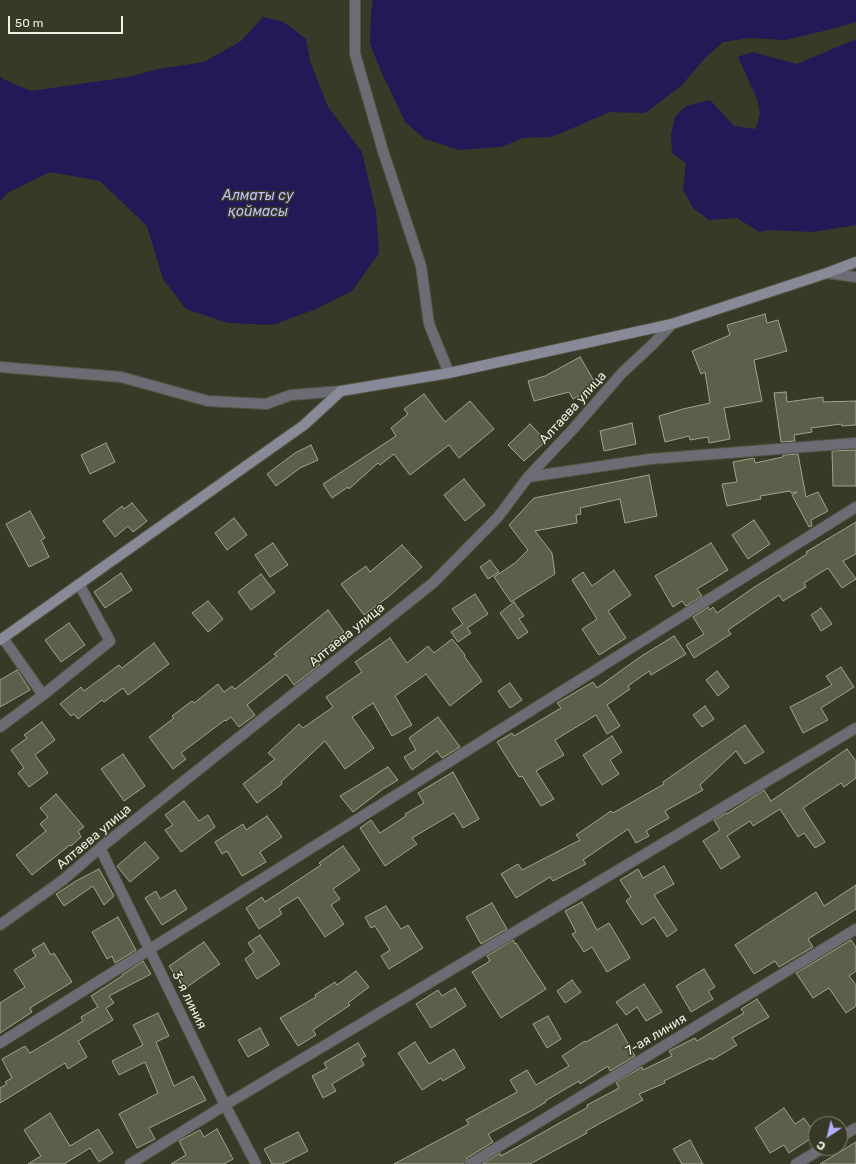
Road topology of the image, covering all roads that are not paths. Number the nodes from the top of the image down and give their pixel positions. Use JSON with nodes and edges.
{"nodes":[{"id":1,"x":355,"y":0,"type":"edge"},
{"id":2,"x":856,"y":262,"type":"edge"},
{"id":3,"x":827,"y":273,"type":"junction"},
{"id":4,"x":856,"y":277,"type":"edge"},
{"id":5,"x":672,"y":324,"type":"junction"},
{"id":6,"x":0,"y":367,"type":"edge"},
{"id":7,"x":449,"y":372,"type":"junction"},
{"id":8,"x":341,"y":391,"type":"junction"},
{"id":9,"x":856,"y":443,"type":"edge"},
{"id":10,"x":528,"y":478,"type":"junction"},
{"id":11,"x":856,"y":508,"type":"edge"},
{"id":12,"x":79,"y":584,"type":"junction"},
{"id":13,"x":2,"y":639,"type":"edge"},
{"id":14,"x":43,"y":695,"type":"junction"},
{"id":15,"x":0,"y":727,"type":"edge"},
{"id":16,"x":856,"y":728,"type":"edge"},
{"id":17,"x":100,"y":848,"type":"junction"},
{"id":18,"x":0,"y":925,"type":"edge"},
{"id":19,"x":856,"y":929,"type":"edge"},
{"id":20,"x":150,"y":950,"type":"junction"},
{"id":21,"x":0,"y":1043,"type":"edge"},
{"id":22,"x":225,"y":1105,"type":"junction"},
{"id":23,"x":810,"y":1156,"type":"edge"},
{"id":24,"x":130,"y":1164,"type":"edge"},
{"id":25,"x":256,"y":1164,"type":"edge"},
{"id":26,"x":470,"y":1164,"type":"edge"},
{"id":27,"x":796,"y":1164,"type":"edge"}],
"edges":[{"from":1,"to":7,"type":"street"},
{"from":2,"to":3,"type":"street"},
{"from":3,"to":4,"type":"street"},
{"from":3,"to":5,"type":"street"},
{"from":5,"to":7,"type":"street"},
{"from":5,"to":10,"type":"street","name":"Алтаева улица"},
{"from":6,"to":8,"type":"street"},
{"from":7,"to":8,"type":"street"},
{"from":8,"to":12,"type":"street"},
{"from":9,"to":10,"type":"street"},
{"from":10,"to":17,"type":"street","name":"Алтаева улица"},
{"from":11,"to":20,"type":"street"},
{"from":12,"to":13,"type":"street"},
{"from":12,"to":14,"type":"street"},
{"from":13,"to":14,"type":"street"},
{"from":14,"to":15,"type":"street"},
{"from":16,"to":22,"type":"street"},
{"from":17,"to":18,"type":"street","name":"Алтаева улица"},
{"from":17,"to":20,"type":"street","name":"3-я линия"},
{"from":19,"to":26,"type":"street","name":"7-ая линия"},
{"from":20,"to":21,"type":"street"},
{"from":20,"to":22,"type":"street","name":"3-я линия"},
{"from":22,"to":24,"type":"street"},
{"from":22,"to":25,"type":"street","name":"3-я линия"},
{"from":23,"to":27,"type":"street"}]}
